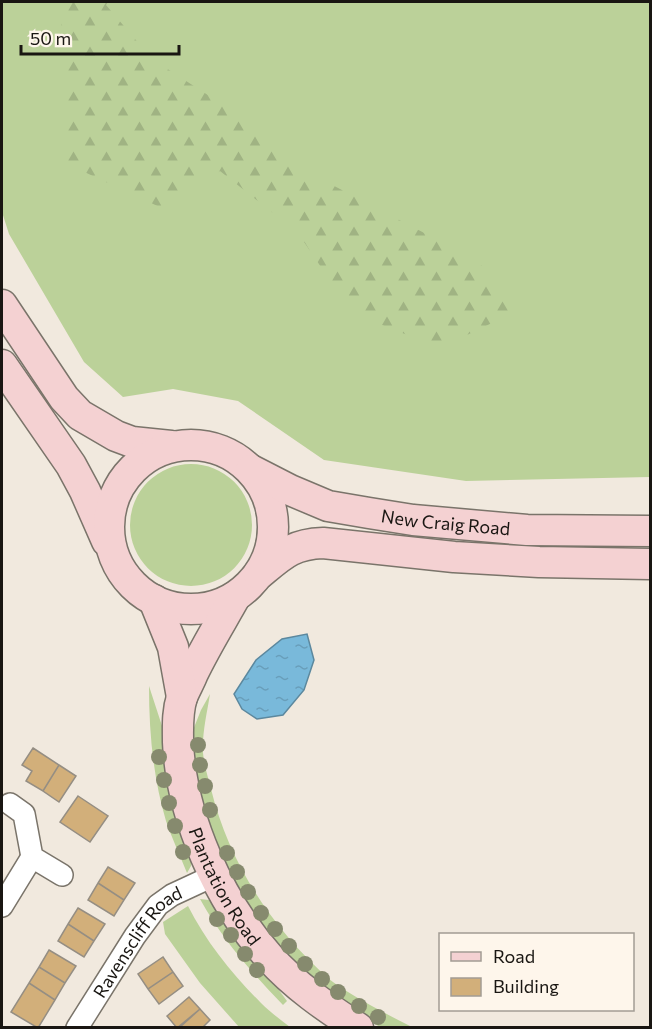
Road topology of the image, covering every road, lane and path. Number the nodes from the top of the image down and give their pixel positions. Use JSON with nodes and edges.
{"nodes":[{"id":1,"x":2,"y":305,"type":"edge"},
{"id":2,"x":2,"y":365,"type":"edge"},
{"id":3,"x":171,"y":446,"type":"junction"},
{"id":4,"x":251,"y":470,"type":"junction"},
{"id":5,"x":651,"y":531,"type":"edge"},
{"id":6,"x":113,"y":554,"type":"junction"},
{"id":7,"x":651,"y":564,"type":"edge"},
{"id":8,"x":258,"y":575,"type":"junction"},
{"id":9,"x":235,"y":597,"type":"junction"},
{"id":10,"x":154,"y":600,"type":"junction"},
{"id":11,"x":182,"y":697,"type":"junction"},
{"id":12,"x":10,"y":804,"type":"dead end"},
{"id":13,"x":32,"y":857,"type":"junction"},
{"id":14,"x":62,"y":875,"type":"dead end"},
{"id":15,"x":216,"y":875,"type":"junction"},
{"id":16,"x":2,"y":906,"type":"edge"},
{"id":17,"x":77,"y":1028,"type":"edge"},
{"id":18,"x":358,"y":1028,"type":"edge"}],
"edges":[{"from":1,"to":3,"type":"street"},
{"from":2,"to":6,"type":"street"},
{"from":3,"to":4,"type":"street"},
{"from":3,"to":6,"type":"street"},
{"from":4,"to":5,"type":"street","name":"New Craig Road"},
{"from":4,"to":8,"type":"street"},
{"from":6,"to":10,"type":"street"},
{"from":7,"to":8,"type":"street","name":"New Craig Road"},
{"from":8,"to":9,"type":"street"},
{"from":9,"to":10,"type":"street"},
{"from":9,"to":11,"type":"street","name":"Plantation Road"},
{"from":10,"to":11,"type":"street","name":"Plantation Road"},
{"from":11,"to":15,"type":"street","name":"Plantation Road"},
{"from":12,"to":13,"type":"street"},
{"from":13,"to":14,"type":"street"},
{"from":13,"to":16,"type":"street"},
{"from":15,"to":17,"type":"street","name":"Ravenscliff Road"},
{"from":15,"to":18,"type":"street","name":"Plantation Road"}]}
